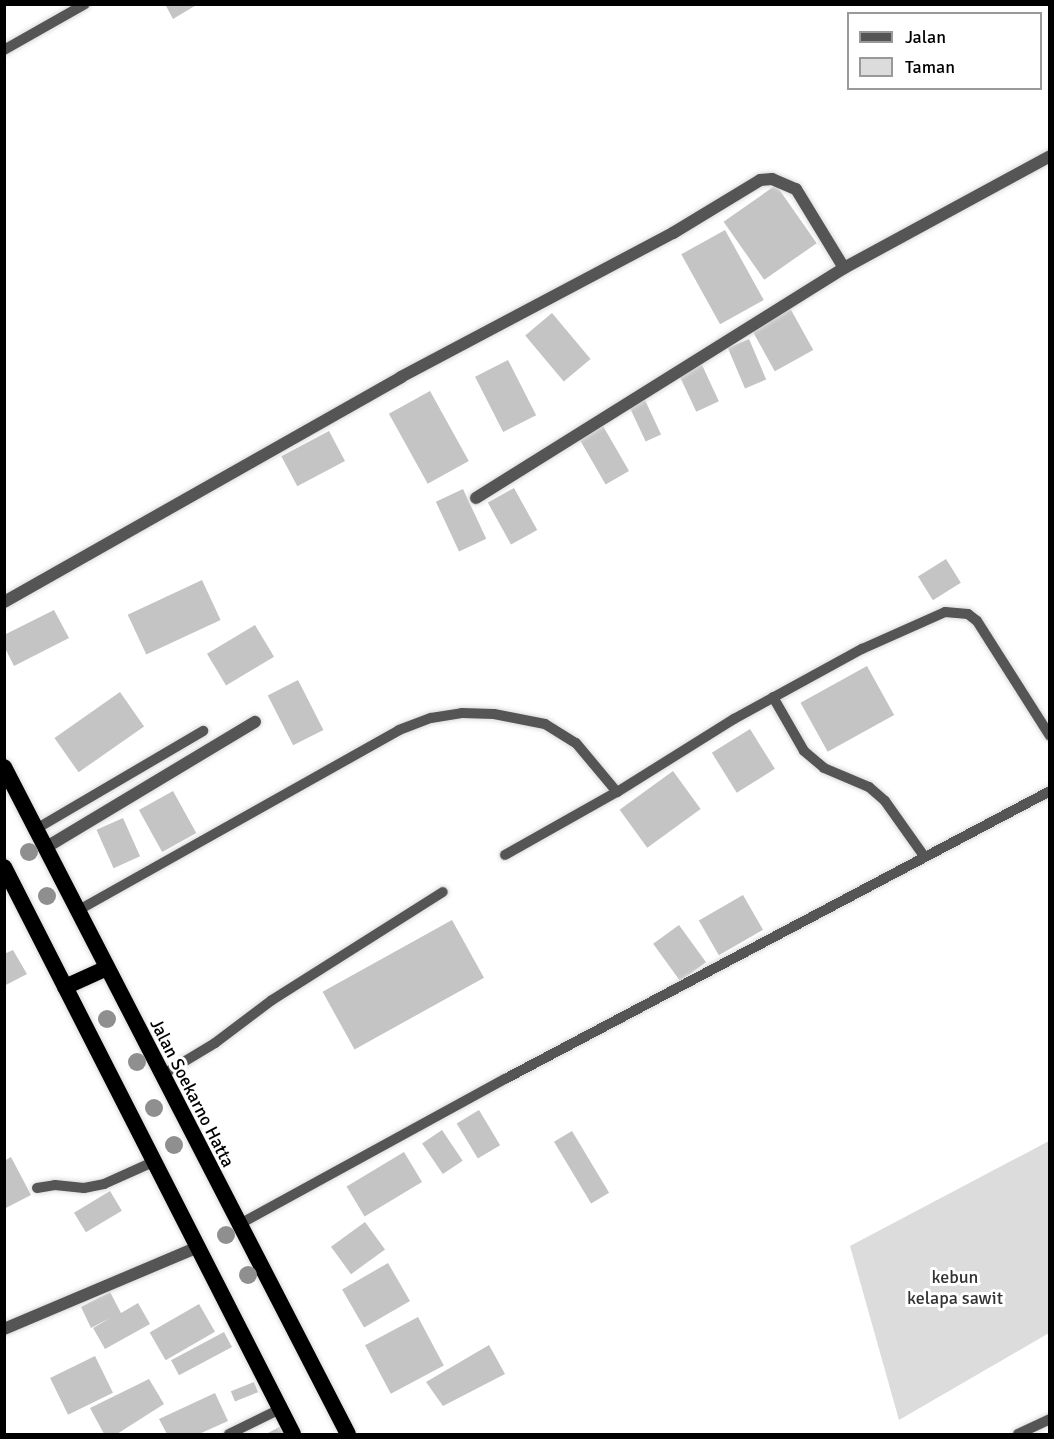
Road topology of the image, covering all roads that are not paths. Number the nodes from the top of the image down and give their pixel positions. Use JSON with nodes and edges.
{"nodes":[{"id":1,"x":85,"y":4,"type":"edge"},
{"id":2,"x":4,"y":50,"type":"edge"},
{"id":3,"x":1050,"y":156,"type":"edge"},
{"id":4,"x":844,"y":268,"type":"junction"},
{"id":5,"x":476,"y":498,"type":"dead end"},
{"id":6,"x":4,"y":602,"type":"edge"},
{"id":7,"x":773,"y":698,"type":"junction"},
{"id":8,"x":255,"y":722,"type":"dead end"},
{"id":9,"x":203,"y":731,"type":"dead end"},
{"id":10,"x":1050,"y":736,"type":"edge"},
{"id":11,"x":4,"y":767,"type":"edge"},
{"id":12,"x":1050,"y":791,"type":"edge"},
{"id":13,"x":617,"y":792,"type":"junction"},
{"id":14,"x":36,"y":829,"type":"junction"},
{"id":15,"x":45,"y":848,"type":"junction"},
{"id":16,"x":505,"y":855,"type":"dead end"},
{"id":17,"x":924,"y":856,"type":"junction"},
{"id":18,"x":4,"y":867,"type":"edge"},
{"id":19,"x":443,"y":892,"type":"dead end"},
{"id":20,"x":77,"y":910,"type":"junction"},
{"id":21,"x":107,"y":968,"type":"junction"},
{"id":22,"x":65,"y":987,"type":"junction"},
{"id":23,"x":162,"y":1075,"type":"junction"},
{"id":24,"x":153,"y":1162,"type":"junction"},
{"id":25,"x":37,"y":1188,"type":"dead end"},
{"id":26,"x":238,"y":1225,"type":"junction"},
{"id":27,"x":198,"y":1247,"type":"junction"},
{"id":28,"x":4,"y":1329,"type":"edge"},
{"id":29,"x":280,"y":1409,"type":"junction"},
{"id":30,"x":1050,"y":1419,"type":"edge"},
{"id":31,"x":229,"y":1434,"type":"edge"},
{"id":32,"x":293,"y":1434,"type":"edge"},
{"id":33,"x":348,"y":1434,"type":"edge"},
{"id":34,"x":1018,"y":1434,"type":"edge"}],
"edges":[{"from":1,"to":2,"type":"lane"},
{"from":3,"to":4,"type":"street"},
{"from":4,"to":5,"type":"street"},
{"from":4,"to":6,"type":"street"},
{"from":7,"to":10,"type":"lane"},
{"from":7,"to":13,"type":"lane"},
{"from":7,"to":17,"type":"lane"},
{"from":8,"to":15,"type":"street"},
{"from":9,"to":14,"type":"lane"},
{"from":11,"to":14,"type":"highway","name":"Jalan Soekarno Hatta"},
{"from":12,"to":17,"type":"lane"},
{"from":13,"to":16,"type":"lane"},
{"from":13,"to":20,"type":"lane"},
{"from":14,"to":15,"type":"highway","name":"Jalan Soekarno Hatta"},
{"from":15,"to":20,"type":"highway","name":"Jalan Soekarno Hatta"},
{"from":17,"to":26,"type":"lane"},
{"from":18,"to":22,"type":"highway"},
{"from":19,"to":23,"type":"lane"},
{"from":20,"to":21,"type":"highway","name":"Jalan Soekarno Hatta"},
{"from":21,"to":22,"type":"highway"},
{"from":21,"to":23,"type":"highway","name":"Jalan Soekarno Hatta"},
{"from":22,"to":24,"type":"highway"},
{"from":23,"to":26,"type":"highway","name":"Jalan Soekarno Hatta"},
{"from":24,"to":25,"type":"lane"},
{"from":24,"to":27,"type":"highway"},
{"from":26,"to":33,"type":"highway","name":"Jalan Soekarno Hatta"},
{"from":27,"to":28,"type":"street"},
{"from":27,"to":29,"type":"highway"},
{"from":29,"to":31,"type":"lane"},
{"from":29,"to":32,"type":"highway"},
{"from":30,"to":34,"type":"lane"}]}
